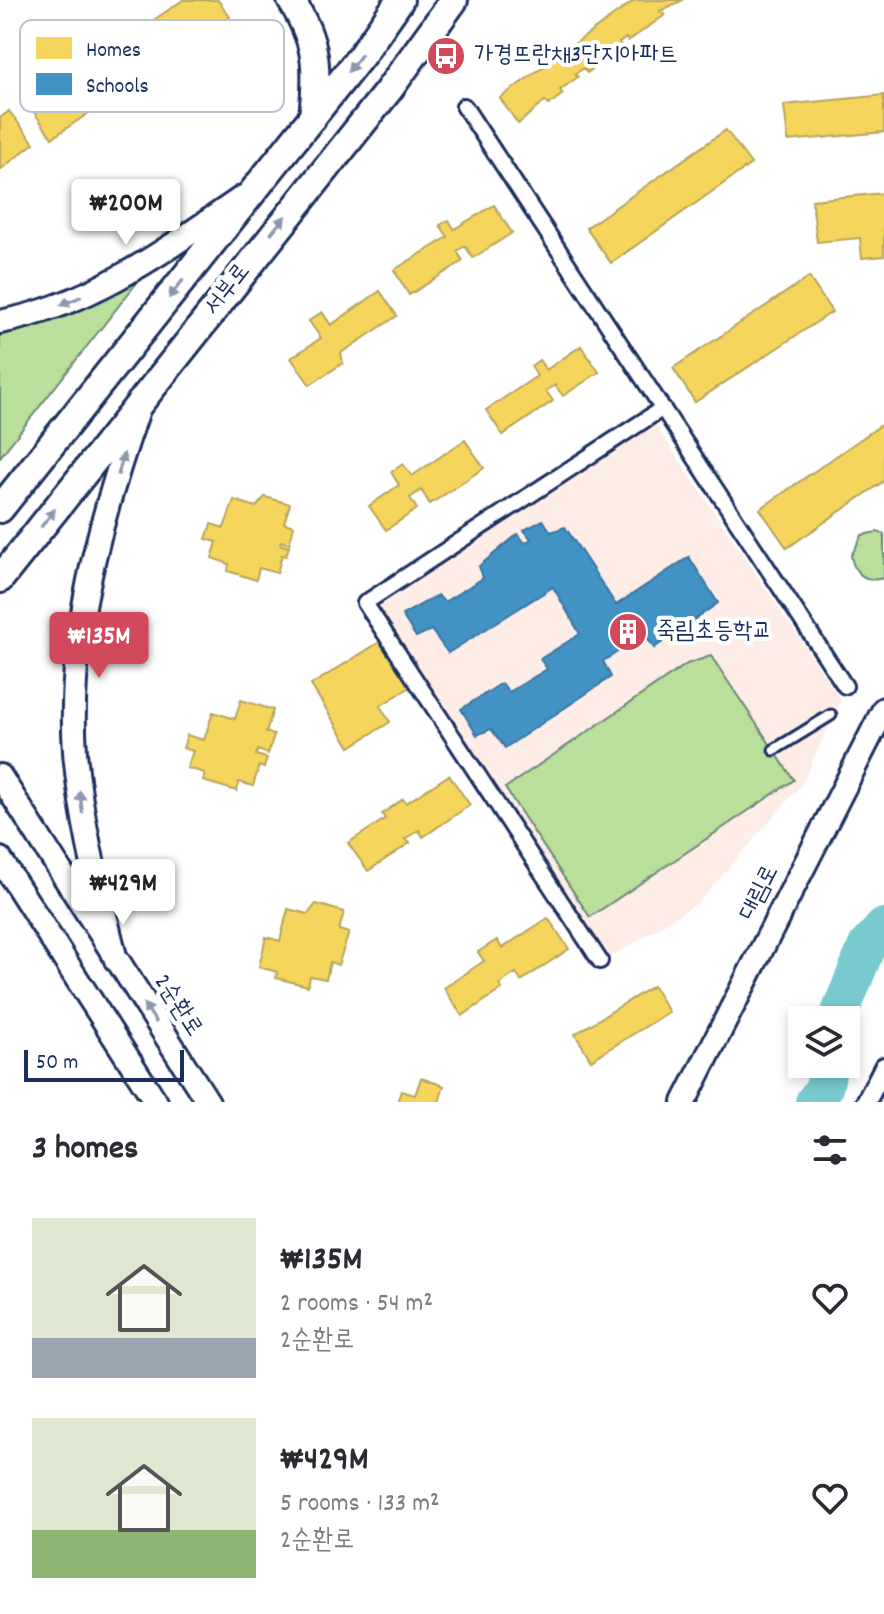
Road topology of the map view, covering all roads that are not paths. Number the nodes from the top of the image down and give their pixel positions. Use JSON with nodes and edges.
{"nodes":[{"id":1,"x":291,"y":0,"type":"edge"},
{"id":2,"x":400,"y":0,"type":"edge"},
{"id":3,"x":454,"y":0,"type":"edge"},
{"id":4,"x":464,"y":106,"type":"dead end"},
{"id":5,"x":313,"y":117,"type":"junction"},
{"id":6,"x":257,"y":187,"type":"junction"},
{"id":7,"x":0,"y":322,"type":"edge"},
{"id":8,"x":141,"y":401,"type":"junction"},
{"id":9,"x":663,"y":408,"type":"junction"},
{"id":10,"x":0,"y":509,"type":"edge"},
{"id":11,"x":0,"y":579,"type":"edge"},
{"id":12,"x":845,"y":686,"type":"dead end"},
{"id":13,"x":884,"y":709,"type":"edge"},
{"id":14,"x":831,"y":715,"type":"dead end"},
{"id":15,"x":774,"y":750,"type":"dead end"},
{"id":16,"x":0,"y":776,"type":"edge"},
{"id":17,"x":0,"y":859,"type":"edge"},
{"id":18,"x":116,"y":960,"type":"junction"},
{"id":19,"x":600,"y":961,"type":"dead end"},
{"id":20,"x":884,"y":1067,"type":"edge"},
{"id":21,"x":156,"y":1102,"type":"edge"},
{"id":22,"x":208,"y":1102,"type":"edge"},
{"id":23,"x":684,"y":1102,"type":"edge"},
{"id":24,"x":866,"y":1102,"type":"edge"}],
"edges":[{"from":1,"to":5,"type":"main road"},
{"from":2,"to":5,"type":"main road","name":"서부로","one_way":true},
{"from":8,"to":3,"type":"main road","name":"서부로","one_way":true},
{"from":4,"to":9,"type":"street"},
{"from":5,"to":6,"type":"main road","name":"서부로"},
{"from":6,"to":7,"type":"street","one_way":true},
{"from":6,"to":10,"type":"main road","name":"서부로","one_way":true},
{"from":11,"to":8,"type":"main road","name":"서부로","one_way":true},
{"from":18,"to":8,"type":"street","one_way":true},
{"from":9,"to":12,"type":"street"},
{"from":9,"to":19,"type":"street"},
{"from":13,"to":23,"type":"street","name":"대림로"},
{"from":14,"to":15,"type":"lane"},
{"from":16,"to":18,"type":"street","name":"2순환로"},
{"from":17,"to":21,"type":"street"},
{"from":22,"to":18,"type":"street","name":"2순환로","one_way":true},
{"from":20,"to":24,"type":"street"}]}
